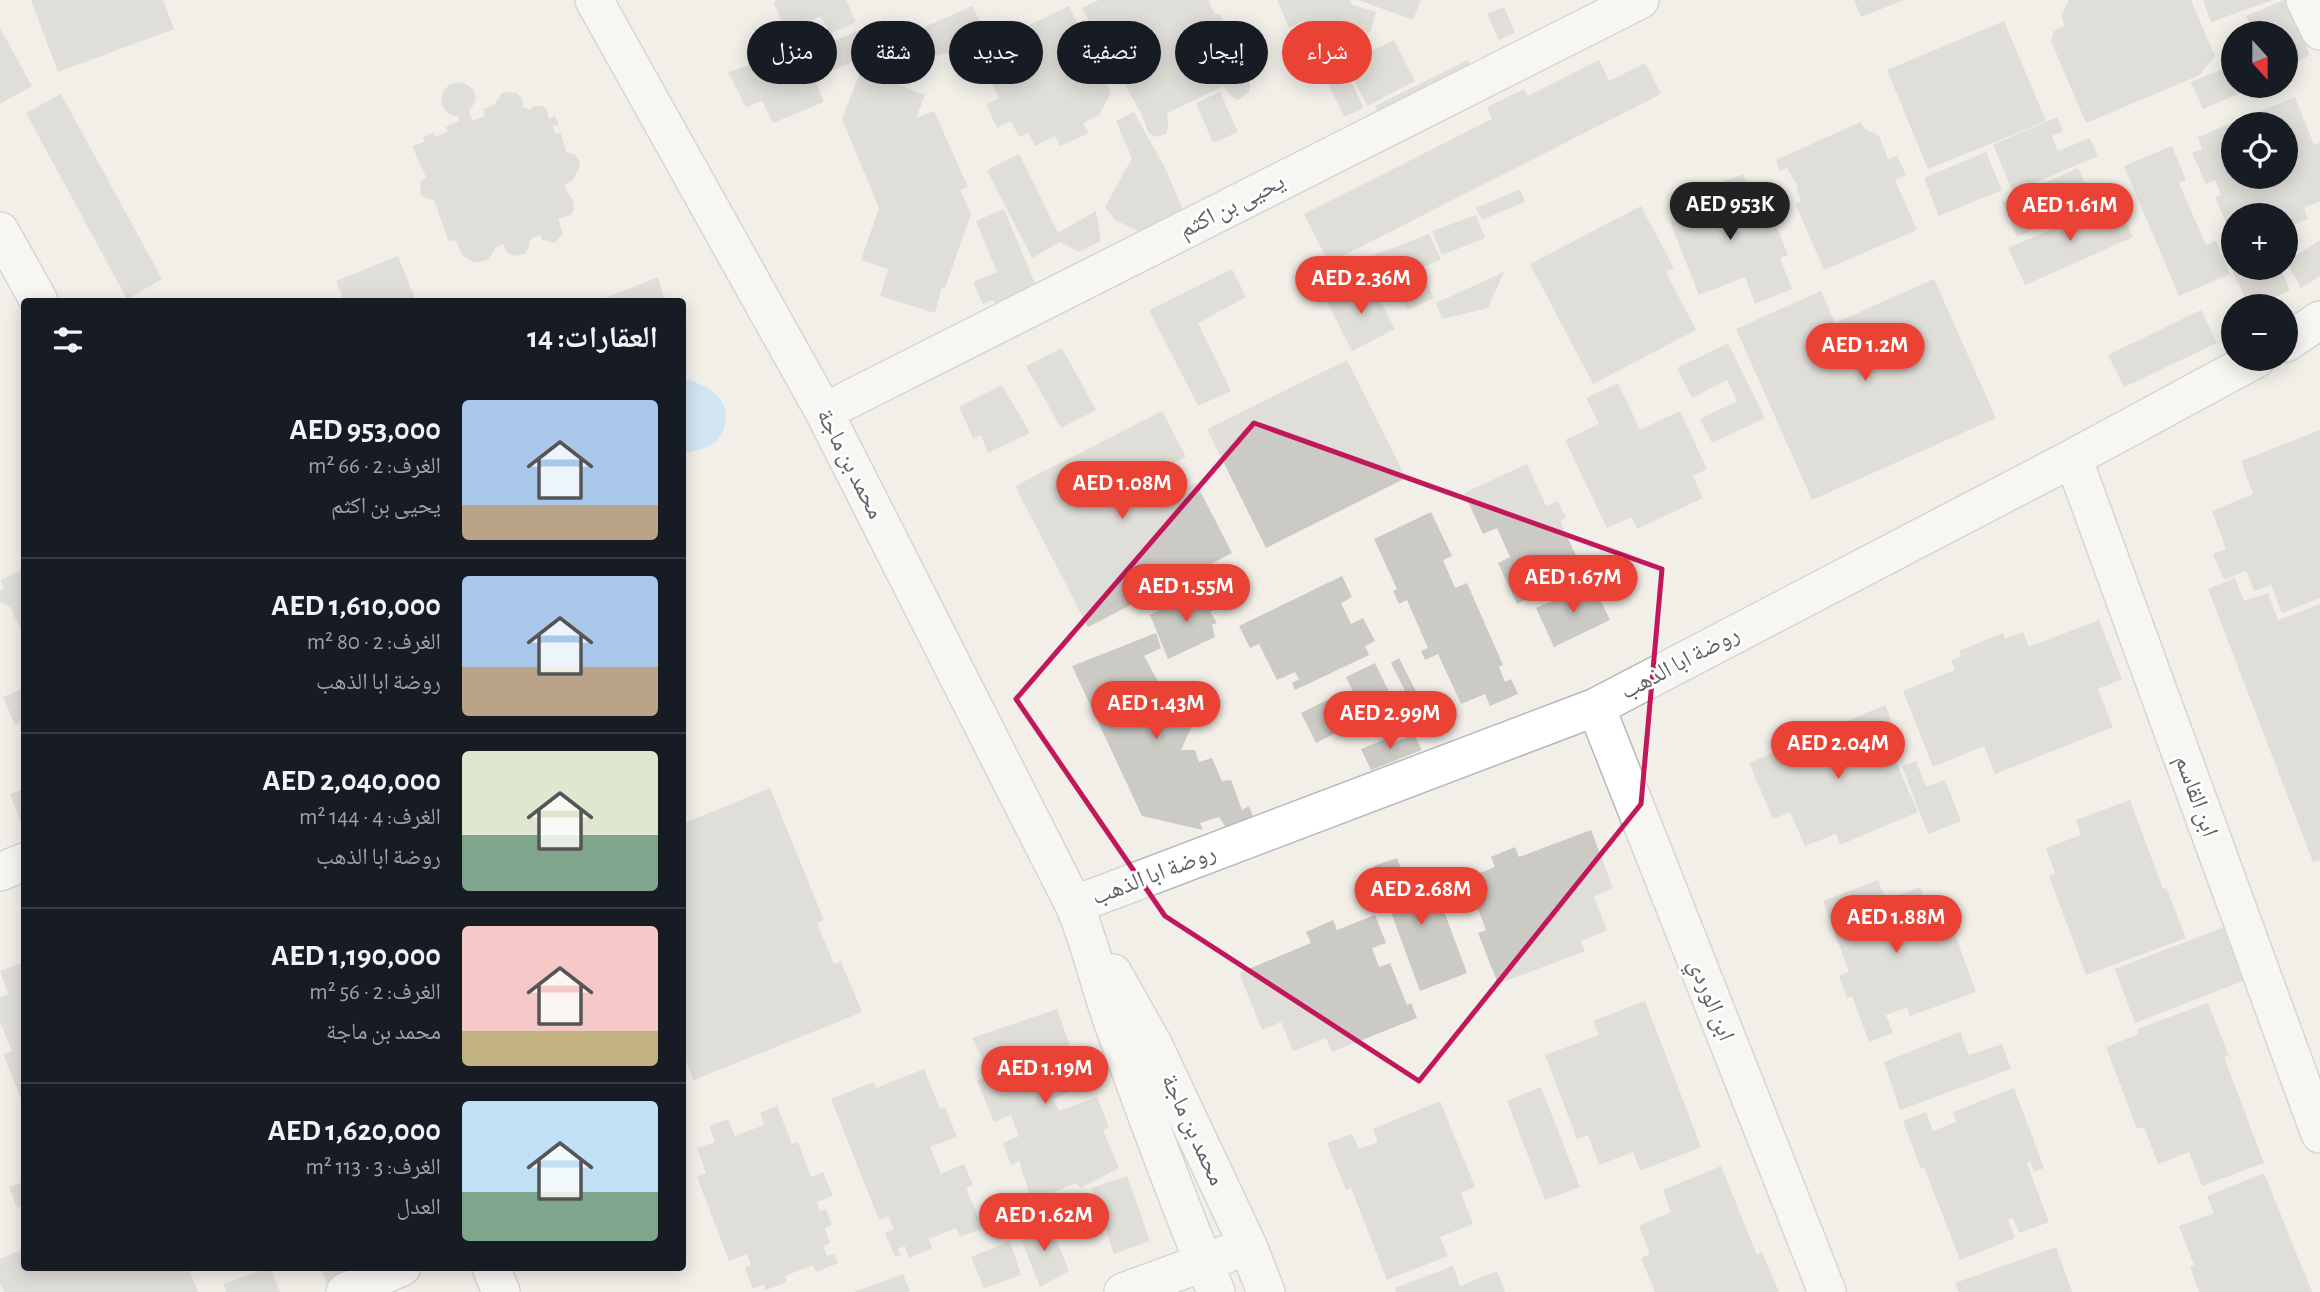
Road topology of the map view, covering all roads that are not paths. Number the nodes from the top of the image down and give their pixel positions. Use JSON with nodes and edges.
{"nodes":[{"id":1,"x":594,"y":0,"type":"edge"},
{"id":2,"x":1640,"y":0,"type":"edge"},
{"id":3,"x":2305,"y":0,"type":"edge"},
{"id":4,"x":2320,"y":31,"type":"edge"},
{"id":5,"x":0,"y":231,"type":"edge"},
{"id":6,"x":37,"y":298,"type":"edge"},
{"id":7,"x":2234,"y":371,"type":"edge"},
{"id":8,"x":824,"y":412,"type":"junction"},
{"id":9,"x":2073,"y":458,"type":"junction"},
{"id":10,"x":1596,"y":707,"type":"junction"},
{"id":11,"x":21,"y":863,"type":"edge"},
{"id":12,"x":0,"y":872,"type":"edge"},
{"id":13,"x":1081,"y":921,"type":"junction"},
{"id":14,"x":2312,"y":1090,"type":"edge"},
{"id":15,"x":2320,"y":1134,"type":"edge"},
{"id":16,"x":1248,"y":1246,"type":"junction"},
{"id":17,"x":393,"y":1271,"type":"edge"},
{"id":18,"x":492,"y":1271,"type":"edge"},
{"id":19,"x":1210,"y":1278,"type":"edge"},
{"id":20,"x":345,"y":1292,"type":"edge"},
{"id":21,"x":500,"y":1292,"type":"edge"},
{"id":22,"x":1122,"y":1292,"type":"edge"},
{"id":23,"x":1266,"y":1292,"type":"edge"},
{"id":24,"x":1827,"y":1292,"type":"edge"}],
"edges":[{"from":1,"to":8,"type":"street","name":"محمد بن ماجة"},
{"from":2,"to":8,"type":"street","name":"يحيى بن اكثم"},
{"from":3,"to":4,"type":"street"},
{"from":5,"to":6,"type":"street"},
{"from":7,"to":9,"type":"street","name":"روضة ابا الذهب"},
{"from":8,"to":13,"type":"street","name":"محمد بن ماجة"},
{"from":9,"to":10,"type":"street","name":"روضة ابا الذهب"},
{"from":9,"to":14,"type":"street","name":"ابن القاسم"},
{"from":10,"to":13,"type":"street","name":"روضة ابا الذهب"},
{"from":10,"to":24,"type":"street","name":"ابن الوردي"},
{"from":11,"to":12,"type":"street"},
{"from":13,"to":16,"type":"street","name":"محمد بن ماجة"},
{"from":13,"to":19,"type":"street","name":"محمد بن ماجة"},
{"from":14,"to":15,"type":"street","name":"ابن القاسم"},
{"from":16,"to":19,"type":"street"},
{"from":16,"to":23,"type":"street","name":"محمد بن ماجة"},
{"from":17,"to":20,"type":"street"},
{"from":18,"to":21,"type":"street"},
{"from":19,"to":22,"type":"street"}]}
